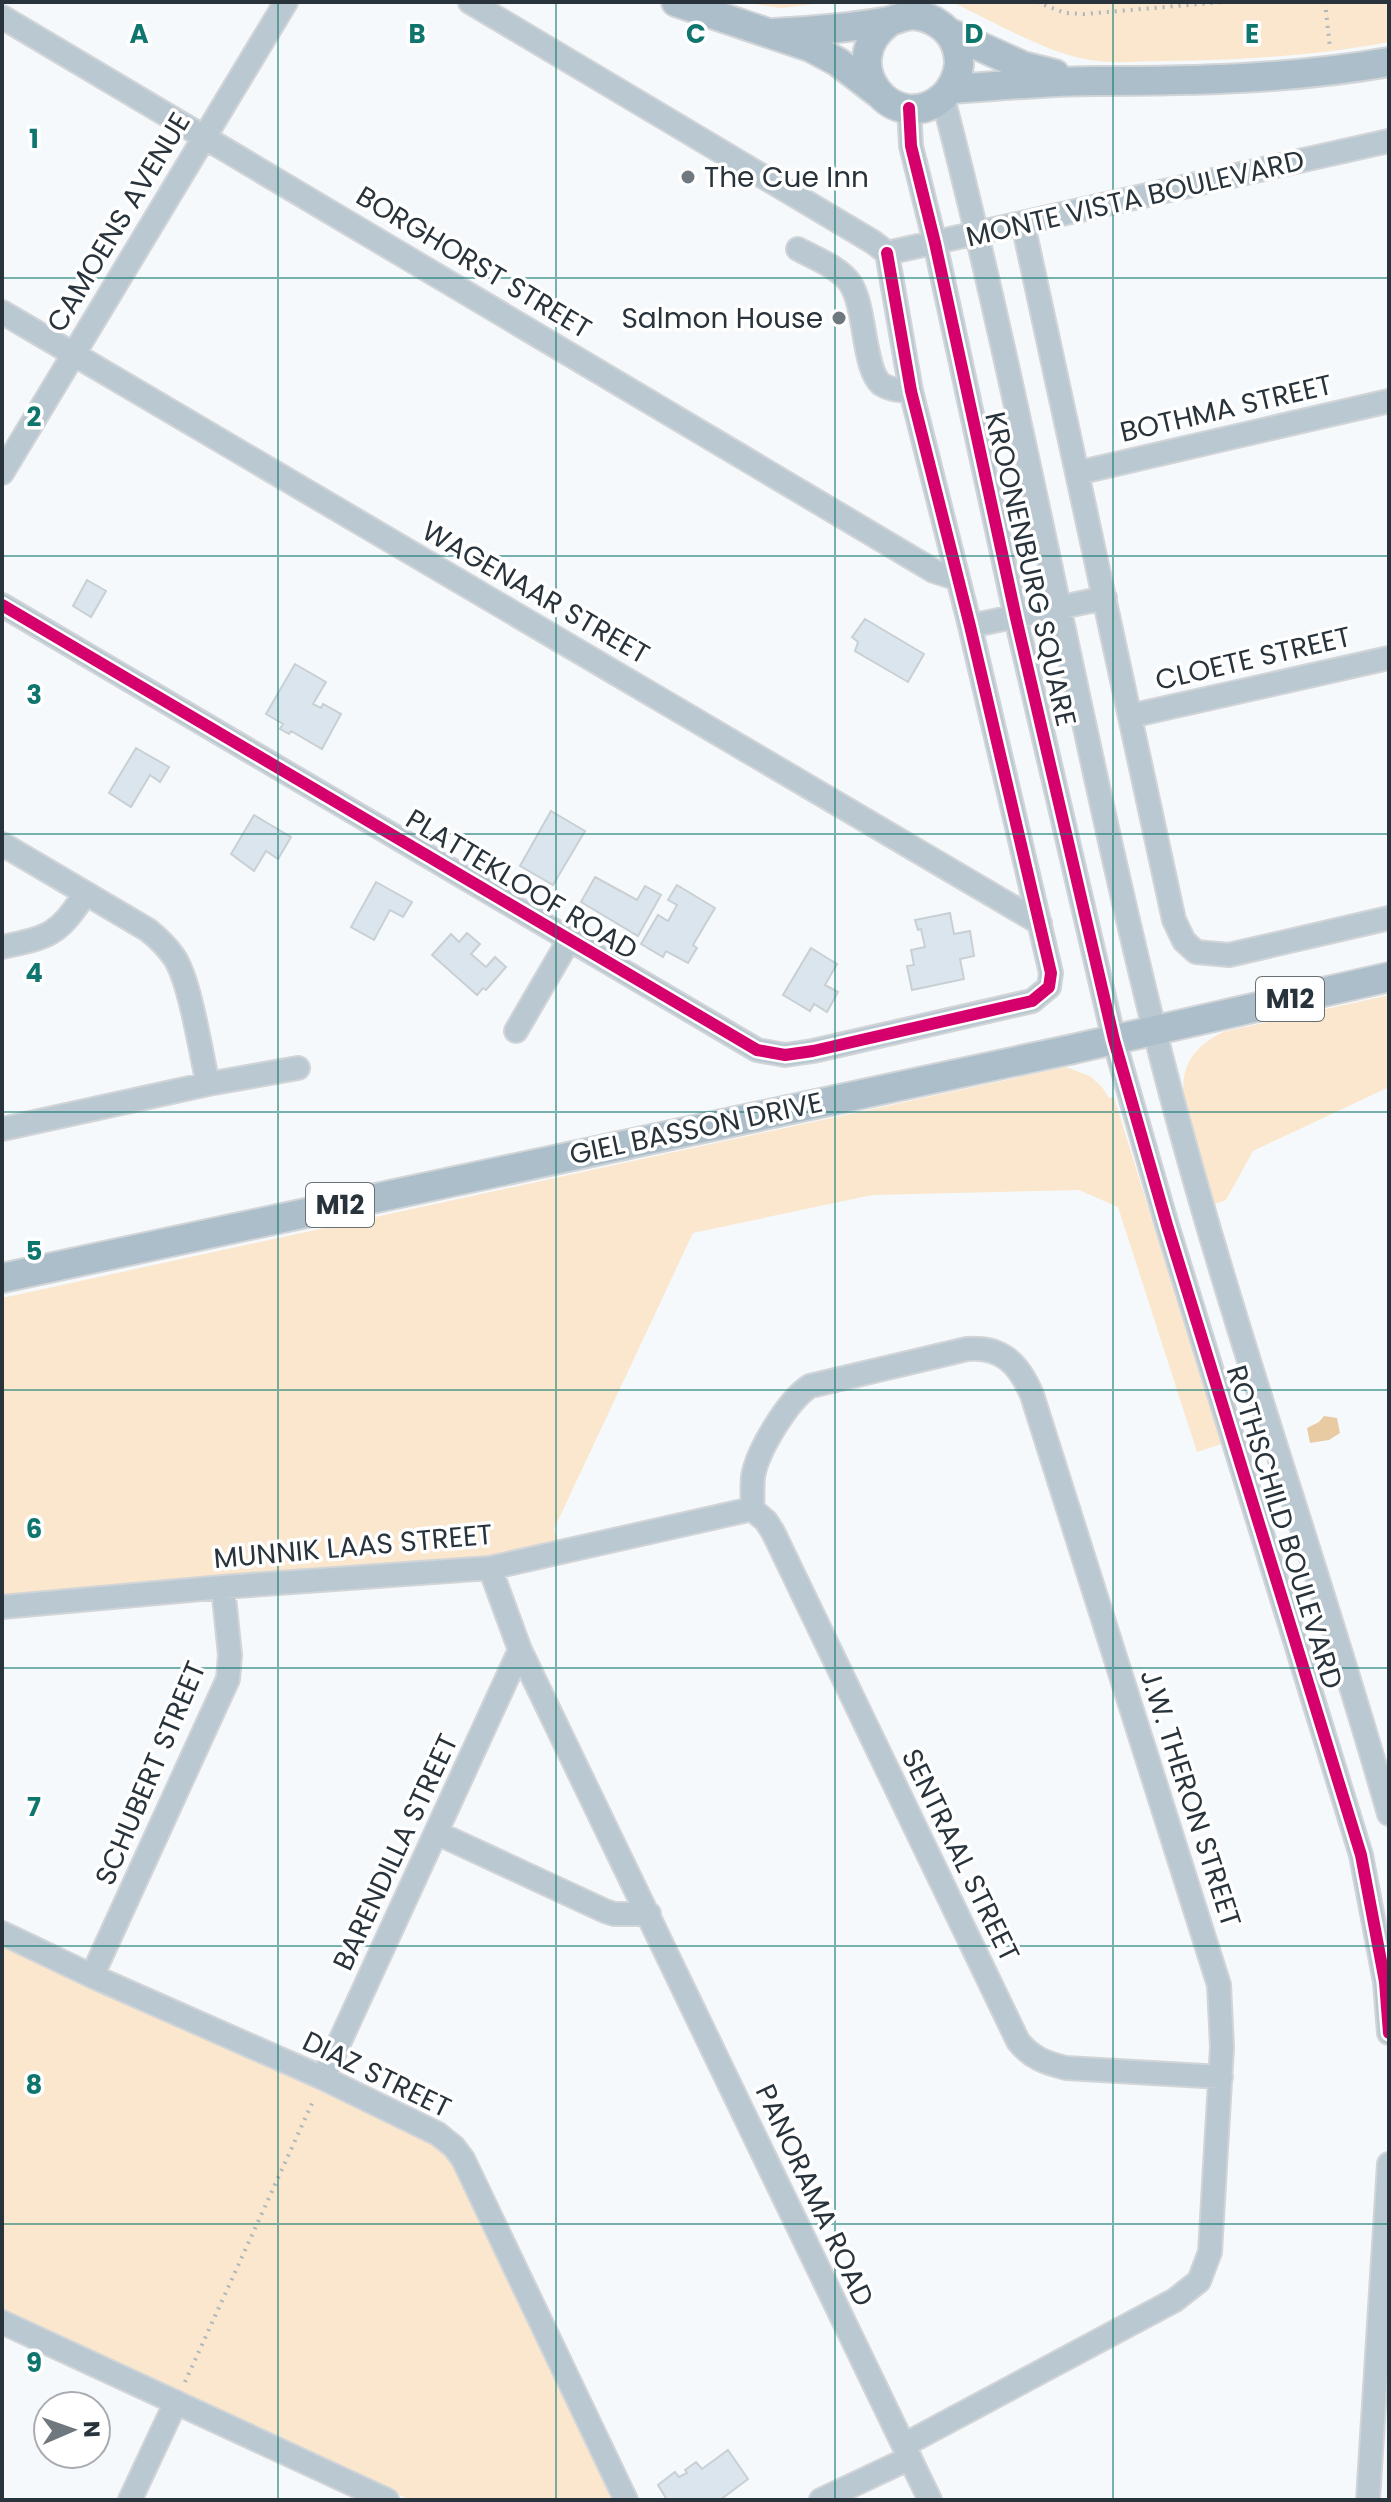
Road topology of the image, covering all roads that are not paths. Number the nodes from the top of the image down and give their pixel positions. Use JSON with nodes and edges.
{"nodes":[{"id":1,"x":286,"y":2,"type":"edge"},
{"id":2,"x":470,"y":2,"type":"edge"},
{"id":3,"x":676,"y":2,"type":"edge"},
{"id":4,"x":2,"y":17,"type":"edge"},
{"id":5,"x":889,"y":22,"type":"junction"},
{"id":6,"x":948,"y":32,"type":"junction"},
{"id":7,"x":774,"y":33,"type":"junction"},
{"id":8,"x":1389,"y":62,"type":"edge"},
{"id":9,"x":1098,"y":81,"type":"junction"},
{"id":10,"x":877,"y":92,"type":"junction"},
{"id":11,"x":946,"y":93,"type":"junction"},
{"id":12,"x":909,"y":108,"type":"junction"},
{"id":13,"x":205,"y":138,"type":"junction"},
{"id":14,"x":1389,"y":141,"type":"edge"},
{"id":15,"x":1023,"y":224,"type":"junction"},
{"id":16,"x":976,"y":235,"type":"junction"},
{"id":17,"x":935,"y":243,"type":"junction"},
{"id":18,"x":798,"y":249,"type":"dead end"},
{"id":19,"x":887,"y":253,"type":"junction"},
{"id":20,"x":2,"y":312,"type":"edge"},
{"id":21,"x":72,"y":354,"type":"junction"},
{"id":22,"x":911,"y":391,"type":"junction"},
{"id":23,"x":1389,"y":401,"type":"edge"},
{"id":24,"x":2,"y":473,"type":"edge"},
{"id":25,"x":1077,"y":473,"type":"junction"},
{"id":26,"x":958,"y":579,"type":"junction"},
{"id":27,"x":1105,"y":598,"type":"junction"},
{"id":28,"x":2,"y":605,"type":"edge"},
{"id":29,"x":1061,"y":608,"type":"junction"},
{"id":30,"x":1016,"y":618,"type":"junction"},
{"id":31,"x":970,"y":626,"type":"junction"},
{"id":32,"x":1389,"y":658,"type":"edge"},
{"id":33,"x":1130,"y":716,"type":"junction"},
{"id":34,"x":2,"y":844,"type":"edge"},
{"id":35,"x":85,"y":894,"type":"junction"},
{"id":36,"x":1389,"y":918,"type":"edge"},
{"id":37,"x":1040,"y":923,"type":"junction"},
{"id":38,"x":569,"y":940,"type":"junction"},
{"id":39,"x":2,"y":947,"type":"edge"},
{"id":40,"x":1389,"y":977,"type":"edge"},
{"id":41,"x":1155,"y":1030,"type":"junction"},
{"id":42,"x":516,"y":1031,"type":"dead end"},
{"id":43,"x":1114,"y":1040,"type":"junction"},
{"id":44,"x":298,"y":1068,"type":"dead end"},
{"id":45,"x":208,"y":1084,"type":"junction"},
{"id":46,"x":2,"y":1129,"type":"edge"},
{"id":47,"x":2,"y":1278,"type":"edge"},
{"id":48,"x":752,"y":1509,"type":"junction"},
{"id":49,"x":490,"y":1568,"type":"junction"},
{"id":50,"x":223,"y":1587,"type":"junction"},
{"id":51,"x":2,"y":1607,"type":"edge"},
{"id":52,"x":520,"y":1650,"type":"junction"},
{"id":53,"x":1389,"y":1814,"type":"edge"},
{"id":54,"x":437,"y":1833,"type":"junction"},
{"id":55,"x":649,"y":1914,"type":"junction"},
{"id":56,"x":2,"y":1933,"type":"edge"},
{"id":57,"x":92,"y":1976,"type":"junction"},
{"id":58,"x":1389,"y":2033,"type":"edge"},
{"id":59,"x":1221,"y":2077,"type":"junction"},
{"id":60,"x":323,"y":2078,"type":"junction"},
{"id":61,"x":1389,"y":2164,"type":"edge"},
{"id":62,"x":2,"y":2322,"type":"edge"},
{"id":63,"x":1383,"y":2349,"type":"edge"},
{"id":64,"x":176,"y":2402,"type":"junction"},
{"id":65,"x":907,"y":2451,"type":"junction"},
{"id":66,"x":130,"y":2500,"type":"edge"},
{"id":67,"x":387,"y":2500,"type":"edge"},
{"id":68,"x":626,"y":2500,"type":"edge"},
{"id":69,"x":821,"y":2500,"type":"edge"},
{"id":70,"x":930,"y":2500,"type":"edge"},
{"id":71,"x":1368,"y":2500,"type":"edge"}],
"edges":[{"from":1,"to":13,"type":"street","name":"CAMOENS AVENUE"},
{"from":2,"to":19,"type":"street"},
{"from":3,"to":7,"type":"main road"},
{"from":4,"to":13,"type":"street","name":"BORGHORST STREET"},
{"from":5,"to":6,"type":"main road"},
{"from":5,"to":7,"type":"main road"},
{"from":5,"to":10,"type":"main road"},
{"from":6,"to":9,"type":"main road"},
{"from":6,"to":11,"type":"main road"},
{"from":7,"to":10,"type":"main road"},
{"from":8,"to":9,"type":"main road"},
{"from":9,"to":11,"type":"main road"},
{"from":10,"to":12,"type":"main road"},
{"from":11,"to":12,"type":"main road"},
{"from":11,"to":16,"type":"street","name":"KROONENBURG SQUARE"},
{"from":12,"to":17,"type":"street","name":"KROONENBURG SQUARE"},
{"from":13,"to":21,"type":"street","name":"CAMOENS AVENUE"},
{"from":13,"to":26,"type":"street","name":"BORGHORST STREET"},
{"from":14,"to":15,"type":"street","name":"MONTE VISTA BOULEVARD"},
{"from":15,"to":16,"type":"street","name":"MONTE VISTA BOULEVARD"},
{"from":15,"to":25,"type":"street"},
{"from":16,"to":17,"type":"street","name":"MONTE VISTA BOULEVARD"},
{"from":16,"to":29,"type":"street","name":"KROONENBURG SQUARE"},
{"from":17,"to":19,"type":"street","name":"MONTE VISTA BOULEVARD"},
{"from":17,"to":30,"type":"street","name":"KROONENBURG SQUARE"},
{"from":18,"to":22,"type":"street"},
{"from":19,"to":22,"type":"street"},
{"from":20,"to":21,"type":"street","name":"WAGENAAR STREET"},
{"from":21,"to":24,"type":"street","name":"CAMOENS AVENUE"},
{"from":21,"to":37,"type":"street","name":"WAGENAAR STREET"},
{"from":22,"to":26,"type":"street"},
{"from":23,"to":25,"type":"street","name":"BOTHMA STREET"},
{"from":25,"to":27,"type":"street"},
{"from":26,"to":31,"type":"street"},
{"from":27,"to":29,"type":"street"},
{"from":27,"to":33,"type":"street"},
{"from":28,"to":38,"type":"street","name":"PLATTEKLOOF ROAD"},
{"from":29,"to":30,"type":"street"},
{"from":29,"to":41,"type":"street","name":"KROONENBURG SQUARE"},
{"from":30,"to":31,"type":"street"},
{"from":30,"to":43,"type":"street","name":"KROONENBURG SQUARE"},
{"from":31,"to":37,"type":"street"},
{"from":32,"to":33,"type":"street","name":"CLOETE STREET"},
{"from":33,"to":36,"type":"street"},
{"from":34,"to":35,"type":"street"},
{"from":35,"to":39,"type":"street"},
{"from":35,"to":45,"type":"street"},
{"from":37,"to":38,"type":"street","name":"PLATTEKLOOF ROAD"},
{"from":38,"to":42,"type":"street"},
{"from":40,"to":41,"type":"main road","name":"GIEL BASSON DRIVE","number":"M12"},
{"from":41,"to":43,"type":"main road","name":"GIEL BASSON DRIVE","number":"M12"},
{"from":41,"to":53,"type":"street","name":"ROTHSCHILD BOULEVARD"},
{"from":43,"to":47,"type":"main road","name":"GIEL BASSON DRIVE","number":"M12"},
{"from":43,"to":58,"type":"street","name":"ROTHSCHILD BOULEVARD"},
{"from":44,"to":45,"type":"street"},
{"from":45,"to":46,"type":"street"},
{"from":48,"to":49,"type":"street","name":"MUNNIK LAAS STREET"},
{"from":48,"to":59,"type":"street","name":"SENTRAAL STREET"},
{"from":48,"to":59,"type":"street","name":"J.W. THERON STREET"},
{"from":49,"to":50,"type":"street","name":"MUNNIK LAAS STREET"},
{"from":49,"to":52,"type":"street","name":"PANORAMA ROAD"},
{"from":50,"to":51,"type":"street","name":"MUNNIK LAAS STREET"},
{"from":50,"to":57,"type":"street","name":"SCHUBERT STREET"},
{"from":52,"to":54,"type":"street","name":"BARENDILLA STREET"},
{"from":52,"to":55,"type":"street","name":"PANORAMA ROAD"},
{"from":54,"to":55,"type":"street"},
{"from":54,"to":60,"type":"street","name":"BARENDILLA STREET"},
{"from":55,"to":65,"type":"street","name":"PANORAMA ROAD"},
{"from":56,"to":57,"type":"street","name":"DIAZ STREET"},
{"from":57,"to":60,"type":"street","name":"DIAZ STREET"},
{"from":59,"to":65,"type":"street","name":"J.W. THERON STREET"},
{"from":60,"to":68,"type":"street","name":"DIAZ STREET"},
{"from":61,"to":63,"type":"street"},
{"from":62,"to":64,"type":"street"},
{"from":63,"to":71,"type":"street"},
{"from":64,"to":66,"type":"street"},
{"from":64,"to":67,"type":"street"},
{"from":65,"to":69,"type":"street","name":"J.W. THERON STREET"},
{"from":65,"to":70,"type":"street","name":"PANORAMA ROAD"}]}
